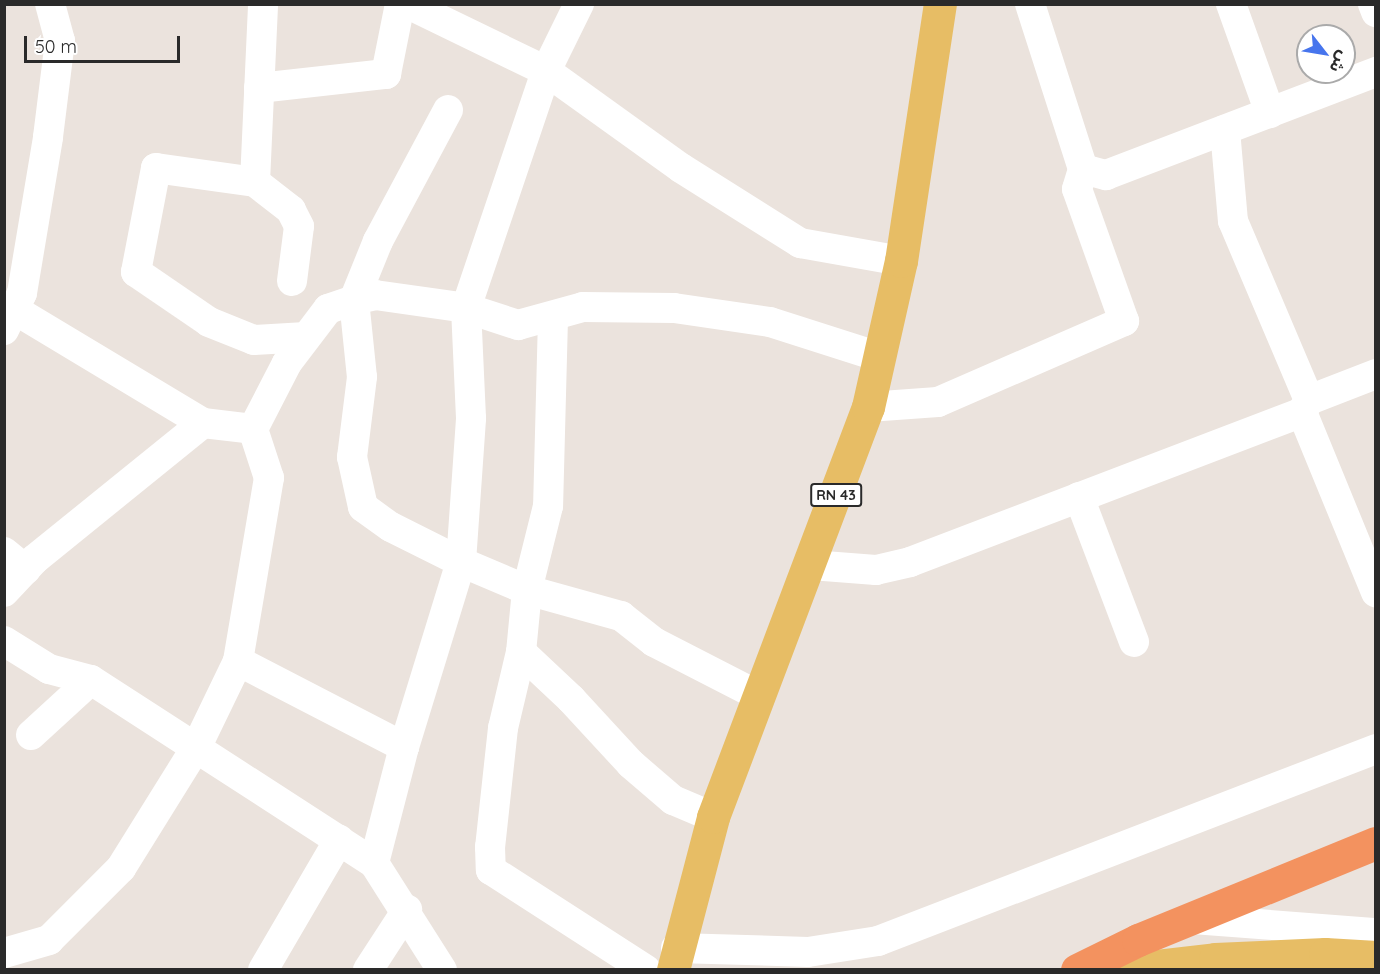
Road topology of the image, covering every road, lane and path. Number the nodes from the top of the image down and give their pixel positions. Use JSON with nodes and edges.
{"nodes":[{"id":1,"x":50,"y":4,"type":"edge"},
{"id":2,"x":263,"y":4,"type":"edge"},
{"id":3,"x":400,"y":4,"type":"edge"},
{"id":4,"x":408,"y":4,"type":"edge"},
{"id":5,"x":579,"y":4,"type":"edge"},
{"id":6,"x":940,"y":4,"type":"edge"},
{"id":7,"x":1030,"y":4,"type":"edge"},
{"id":8,"x":1231,"y":4,"type":"edge"},
{"id":9,"x":1373,"y":4,"type":"edge"},
{"id":10,"x":1376,"y":12,"type":"edge"},
{"id":11,"x":546,"y":71,"type":"junction"},
{"id":12,"x":1376,"y":72,"type":"edge"},
{"id":13,"x":260,"y":88,"type":"junction"},
{"id":14,"x":448,"y":110,"type":"dead end"},
{"id":15,"x":1270,"y":113,"type":"junction"},
{"id":16,"x":1225,"y":130,"type":"junction"},
{"id":17,"x":1083,"y":169,"type":"junction"},
{"id":18,"x":255,"y":182,"type":"junction"},
{"id":19,"x":901,"y":261,"type":"junction"},
{"id":20,"x":291,"y":281,"type":"dead end"},
{"id":21,"x":354,"y":300,"type":"junction"},
{"id":22,"x":12,"y":304,"type":"edge"},
{"id":23,"x":466,"y":308,"type":"junction"},
{"id":24,"x":553,"y":318,"type":"junction"},
{"id":25,"x":306,"y":337,"type":"junction"},
{"id":26,"x":880,"y":357,"type":"junction"},
{"id":27,"x":1376,"y":374,"type":"edge"},
{"id":28,"x":1306,"y":406,"type":"junction"},
{"id":29,"x":868,"y":407,"type":"junction"},
{"id":30,"x":203,"y":423,"type":"junction"},
{"id":31,"x":253,"y":429,"type":"junction"},
{"id":32,"x":1078,"y":497,"type":"junction"},
{"id":33,"x":15,"y":561,"type":"edge"},
{"id":34,"x":461,"y":562,"type":"junction"},
{"id":35,"x":811,"y":565,"type":"junction"},
{"id":36,"x":528,"y":590,"type":"junction"},
{"id":37,"x":4,"y":592,"type":"edge"},
{"id":38,"x":1376,"y":592,"type":"edge"},
{"id":39,"x":4,"y":641,"type":"edge"},
{"id":40,"x":1134,"y":642,"type":"dead end"},
{"id":41,"x":520,"y":652,"type":"junction"},
{"id":42,"x":238,"y":661,"type":"junction"},
{"id":43,"x":91,"y":680,"type":"junction"},
{"id":44,"x":757,"y":695,"type":"junction"},
{"id":45,"x":31,"y":735,"type":"dead end"},
{"id":46,"x":197,"y":746,"type":"junction"},
{"id":47,"x":404,"y":747,"type":"junction"},
{"id":48,"x":1376,"y":749,"type":"edge"},
{"id":49,"x":713,"y":817,"type":"junction"},
{"id":50,"x":339,"y":840,"type":"junction"},
{"id":51,"x":1376,"y":843,"type":"edge"},
{"id":52,"x":374,"y":863,"type":"junction"},
{"id":53,"x":407,"y":910,"type":"junction"},
{"id":54,"x":1193,"y":919,"type":"junction"},
{"id":55,"x":1376,"y":933,"type":"edge"},
{"id":56,"x":4,"y":953,"type":"edge"},
{"id":57,"x":1376,"y":957,"type":"edge"},
{"id":58,"x":675,"y":959,"type":"edge"},
{"id":59,"x":4,"y":966,"type":"edge"},
{"id":60,"x":9,"y":969,"type":"edge"},
{"id":61,"x":264,"y":969,"type":"edge"},
{"id":62,"x":368,"y":969,"type":"edge"},
{"id":63,"x":442,"y":969,"type":"edge"},
{"id":64,"x":646,"y":969,"type":"edge"},
{"id":65,"x":1077,"y":969,"type":"edge"},
{"id":66,"x":1122,"y":969,"type":"edge"}],
"edges":[{"from":1,"to":22,"type":"street"},
{"from":2,"to":13,"type":"street"},
{"from":3,"to":13,"type":"street"},
{"from":4,"to":11,"type":"street"},
{"from":5,"to":11,"type":"street"},
{"from":6,"to":19,"type":"main road","number":"RN 43"},
{"from":7,"to":17,"type":"street"},
{"from":8,"to":15,"type":"street"},
{"from":9,"to":10,"type":"street"},
{"from":11,"to":19,"type":"street"},
{"from":11,"to":23,"type":"street"},
{"from":12,"to":15,"type":"street"},
{"from":13,"to":18,"type":"street"},
{"from":14,"to":21,"type":"street"},
{"from":15,"to":16,"type":"street"},
{"from":16,"to":17,"type":"street"},
{"from":16,"to":28,"type":"street"},
{"from":17,"to":29,"type":"street"},
{"from":18,"to":20,"type":"street"},
{"from":18,"to":25,"type":"street"},
{"from":19,"to":26,"type":"main road","number":"RN 43"},
{"from":21,"to":23,"type":"street"},
{"from":21,"to":25,"type":"street"},
{"from":21,"to":34,"type":"street"},
{"from":22,"to":30,"type":"street"},
{"from":23,"to":24,"type":"street"},
{"from":23,"to":34,"type":"street"},
{"from":24,"to":26,"type":"street"},
{"from":24,"to":36,"type":"street"},
{"from":25,"to":31,"type":"street"},
{"from":26,"to":29,"type":"main road","number":"RN 43"},
{"from":27,"to":28,"type":"street"},
{"from":28,"to":32,"type":"street"},
{"from":28,"to":38,"type":"street"},
{"from":29,"to":35,"type":"main road","number":"RN 43"},
{"from":30,"to":31,"type":"street"},
{"from":30,"to":33,"type":"street"},
{"from":31,"to":42,"type":"street"},
{"from":32,"to":35,"type":"street"},
{"from":32,"to":40,"type":"street"},
{"from":33,"to":37,"type":"street"},
{"from":34,"to":36,"type":"street"},
{"from":34,"to":47,"type":"street"},
{"from":35,"to":44,"type":"main road","number":"RN 43"},
{"from":36,"to":41,"type":"street"},
{"from":36,"to":44,"type":"street"},
{"from":39,"to":43,"type":"street"},
{"from":41,"to":49,"type":"street"},
{"from":41,"to":64,"type":"street"},
{"from":42,"to":46,"type":"street"},
{"from":42,"to":47,"type":"street"},
{"from":43,"to":45,"type":"street"},
{"from":43,"to":46,"type":"street"},
{"from":44,"to":49,"type":"main road","number":"RN 43"},
{"from":46,"to":50,"type":"street"},
{"from":46,"to":56,"type":"street"},
{"from":47,"to":52,"type":"street"},
{"from":48,"to":58,"type":"street"},
{"from":49,"to":58,"type":"main road","number":"RN 43"},
{"from":50,"to":52,"type":"street"},
{"from":50,"to":61,"type":"street"},
{"from":51,"to":54,"type":"highway"},
{"from":52,"to":53,"type":"street"},
{"from":53,"to":62,"type":"street"},
{"from":53,"to":63,"type":"street"},
{"from":54,"to":55,"type":"street"},
{"from":54,"to":65,"type":"highway"},
{"from":57,"to":66,"type":"main road"},
{"from":59,"to":60,"type":"street"}]}
